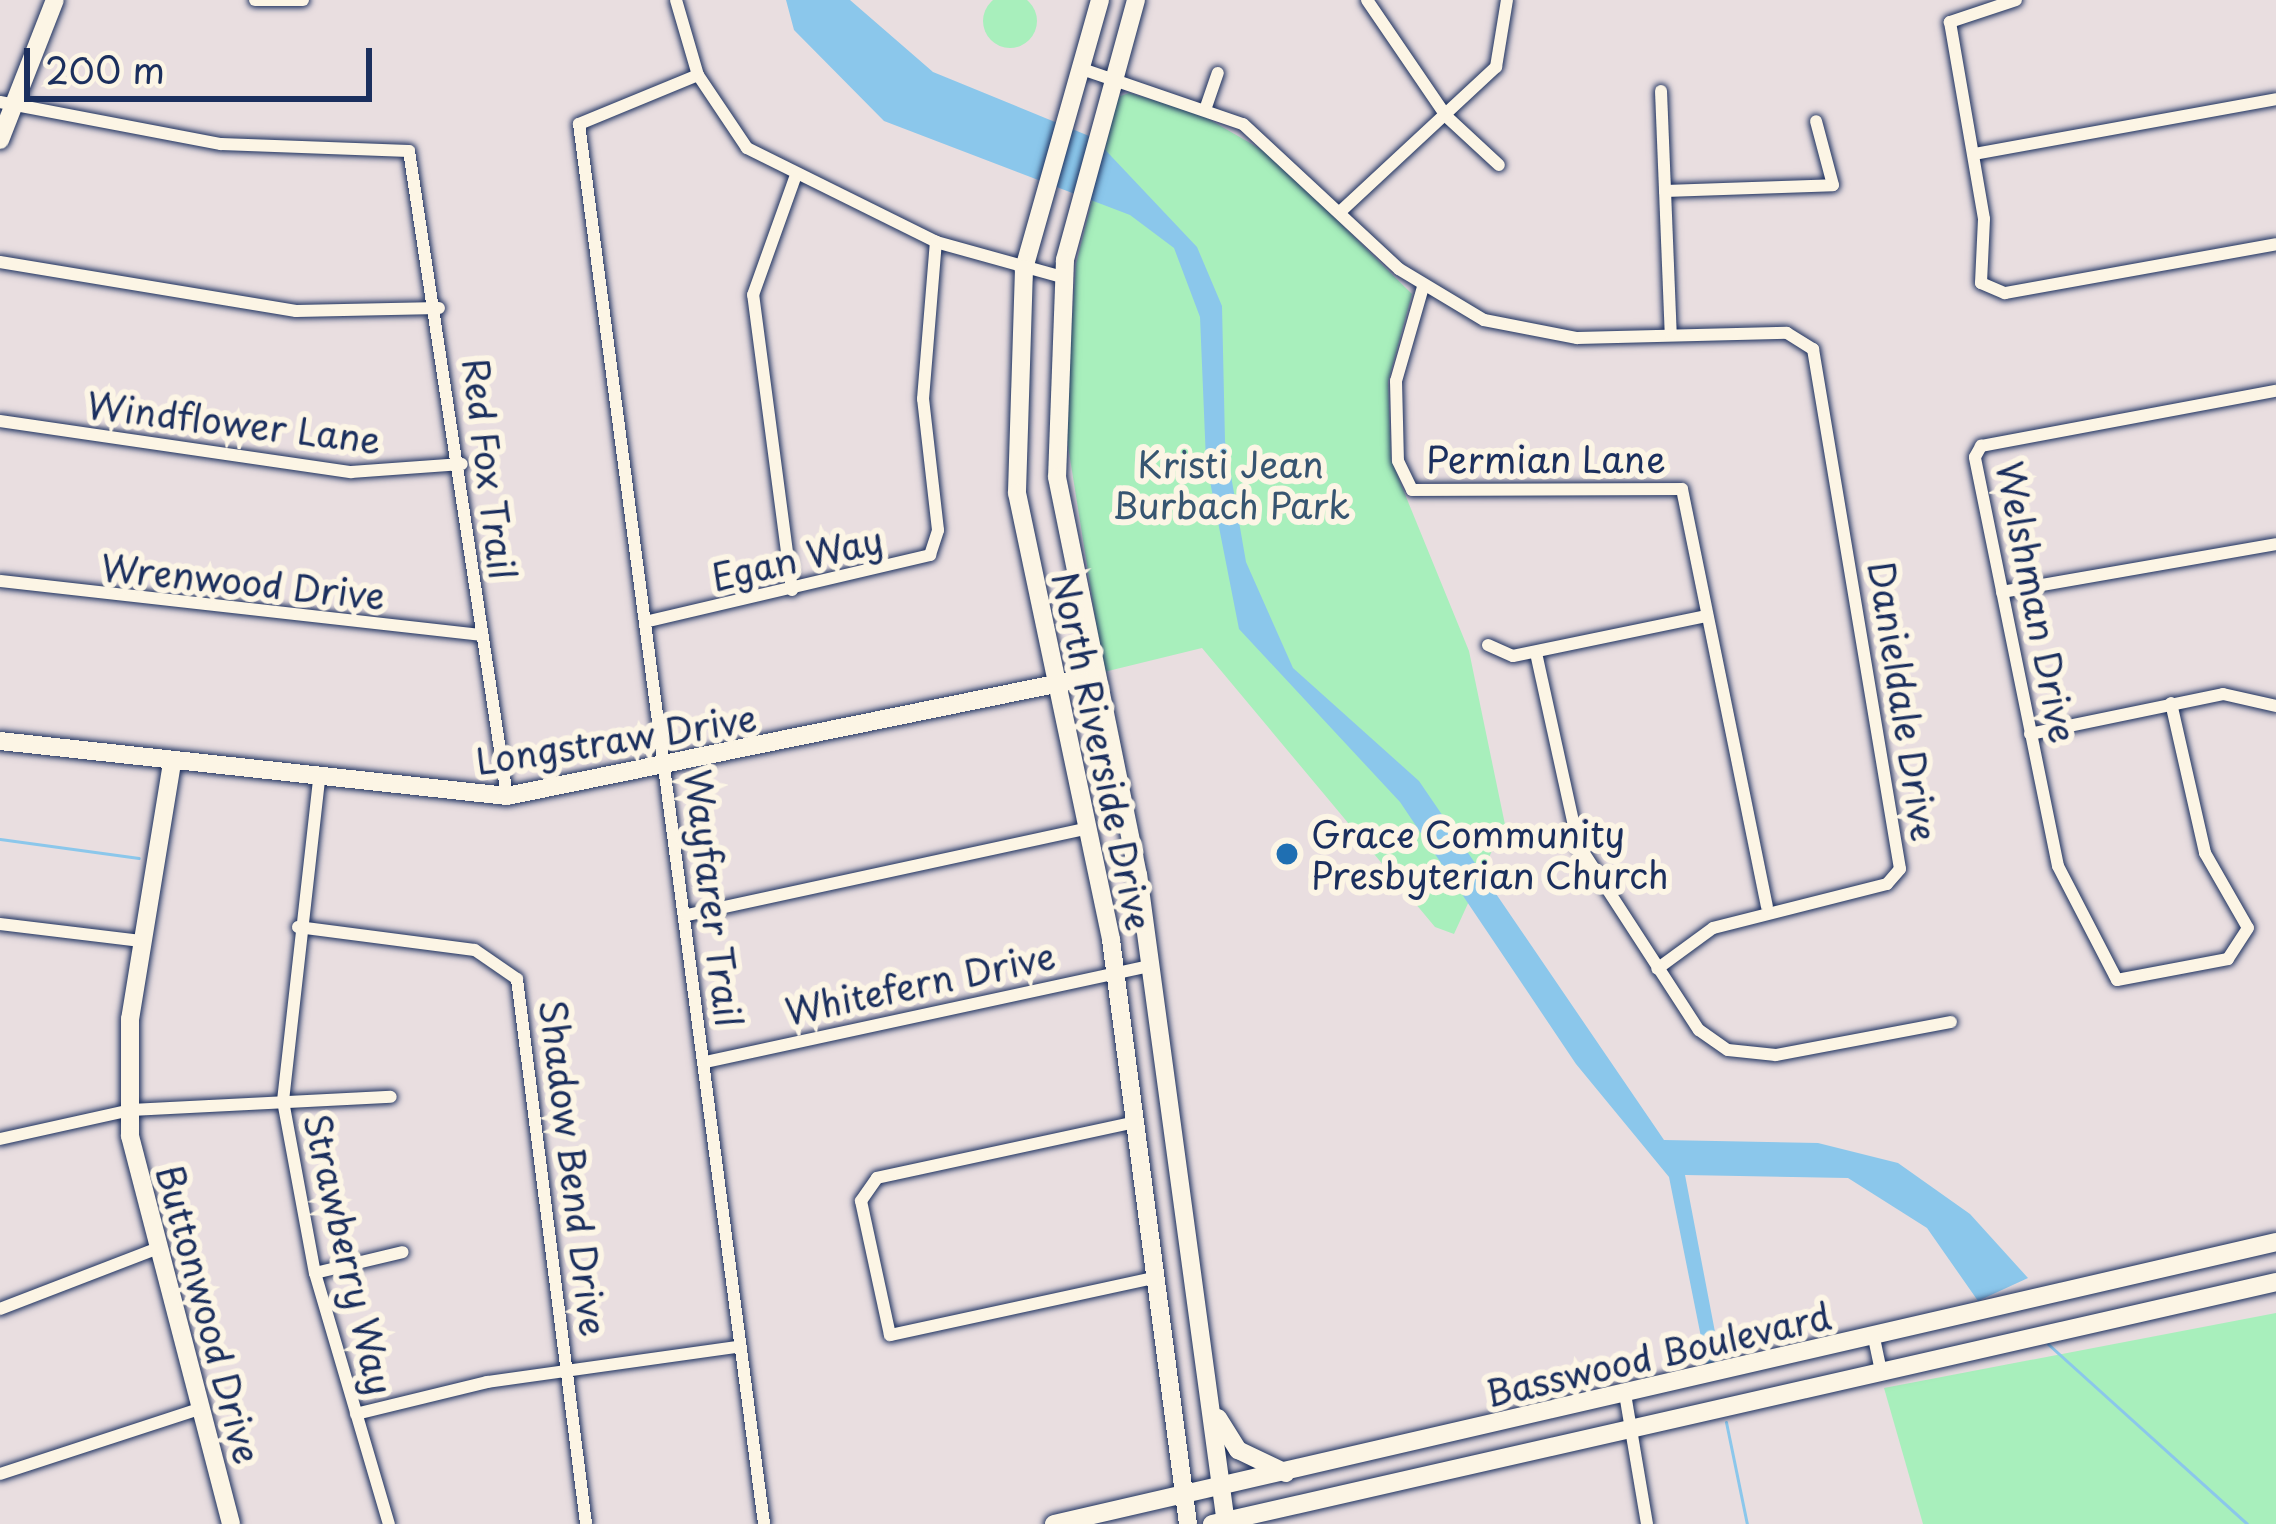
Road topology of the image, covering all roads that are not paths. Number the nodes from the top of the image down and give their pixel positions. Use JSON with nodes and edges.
{"nodes":[{"id":1,"x":55,"y":0,"type":"edge"},
{"id":2,"x":255,"y":0,"type":"edge"},
{"id":3,"x":302,"y":0,"type":"edge"},
{"id":4,"x":676,"y":0,"type":"edge"},
{"id":5,"x":1100,"y":0,"type":"edge"},
{"id":6,"x":1136,"y":0,"type":"edge"},
{"id":7,"x":1367,"y":0,"type":"edge"},
{"id":8,"x":1507,"y":0,"type":"edge"},
{"id":9,"x":2016,"y":0,"type":"edge"},
{"id":10,"x":1082,"y":70,"type":"junction"},
{"id":11,"x":1219,"y":73,"type":"dead end"},
{"id":12,"x":698,"y":75,"type":"junction"},
{"id":13,"x":1112,"y":79,"type":"junction"},
{"id":14,"x":1661,"y":91,"type":"dead end"},
{"id":15,"x":2276,"y":99,"type":"edge"},
{"id":16,"x":7,"y":103,"type":"edge"},
{"id":17,"x":1206,"y":106,"type":"junction"},
{"id":18,"x":1446,"y":116,"type":"junction"},
{"id":19,"x":1816,"y":121,"type":"dead end"},
{"id":20,"x":0,"y":140,"type":"edge"},
{"id":21,"x":1974,"y":154,"type":"junction"},
{"id":22,"x":1499,"y":165,"type":"dead end"},
{"id":23,"x":795,"y":178,"type":"junction"},
{"id":24,"x":1665,"y":190,"type":"junction"},
{"id":25,"x":1341,"y":211,"type":"junction"},
{"id":26,"x":936,"y":242,"type":"junction"},
{"id":27,"x":2276,"y":244,"type":"edge"},
{"id":28,"x":0,"y":262,"type":"edge"},
{"id":29,"x":1024,"y":269,"type":"junction"},
{"id":30,"x":1062,"y":278,"type":"junction"},
{"id":31,"x":1423,"y":287,"type":"junction"},
{"id":32,"x":439,"y":308,"type":"junction"},
{"id":33,"x":1670,"y":335,"type":"junction"},
{"id":34,"x":2276,"y":391,"type":"edge"},
{"id":35,"x":0,"y":421,"type":"edge"},
{"id":36,"x":462,"y":464,"type":"junction"},
{"id":37,"x":2276,"y":544,"type":"edge"},
{"id":38,"x":0,"y":581,"type":"edge"},
{"id":39,"x":792,"y":590,"type":"junction"},
{"id":40,"x":2002,"y":592,"type":"junction"},
{"id":41,"x":1707,"y":616,"type":"junction"},
{"id":42,"x":649,"y":621,"type":"junction"},
{"id":43,"x":481,"y":635,"type":"junction"},
{"id":44,"x":1488,"y":645,"type":"dead end"},
{"id":45,"x":1536,"y":652,"type":"junction"},
{"id":46,"x":1094,"y":676,"type":"junction"},
{"id":47,"x":1059,"y":685,"type":"junction"},
{"id":48,"x":2171,"y":703,"type":"junction"},
{"id":49,"x":2276,"y":706,"type":"edge"},
{"id":50,"x":2030,"y":734,"type":"junction"},
{"id":51,"x":0,"y":742,"type":"edge"},
{"id":52,"x":172,"y":764,"type":"junction"},
{"id":53,"x":668,"y":771,"type":"junction"},
{"id":54,"x":319,"y":780,"type":"junction"},
{"id":55,"x":506,"y":796,"type":"junction"},
{"id":56,"x":1090,"y":828,"type":"junction"},
{"id":57,"x":1767,"y":906,"type":"junction"},
{"id":58,"x":687,"y":915,"type":"junction"},
{"id":59,"x":0,"y":924,"type":"edge"},
{"id":60,"x":298,"y":927,"type":"junction"},
{"id":61,"x":141,"y":941,"type":"junction"},
{"id":62,"x":1149,"y":967,"type":"junction"},
{"id":63,"x":1657,"y":969,"type":"junction"},
{"id":64,"x":1115,"y":973,"type":"junction"},
{"id":65,"x":1951,"y":1022,"type":"dead end"},
{"id":66,"x":705,"y":1062,"type":"junction"},
{"id":67,"x":391,"y":1097,"type":"dead end"},
{"id":68,"x":284,"y":1101,"type":"junction"},
{"id":69,"x":131,"y":1110,"type":"junction"},
{"id":70,"x":1130,"y":1123,"type":"junction"},
{"id":71,"x":0,"y":1138,"type":"edge"},
{"id":72,"x":2276,"y":1242,"type":"edge"},
{"id":73,"x":153,"y":1250,"type":"junction"},
{"id":74,"x":403,"y":1252,"type":"dead end"},
{"id":75,"x":316,"y":1273,"type":"junction"},
{"id":76,"x":1154,"y":1279,"type":"junction"},
{"id":77,"x":2276,"y":1282,"type":"edge"},
{"id":78,"x":0,"y":1309,"type":"edge"},
{"id":79,"x":1874,"y":1338,"type":"junction"},
{"id":80,"x":735,"y":1347,"type":"junction"},
{"id":81,"x":1881,"y":1370,"type":"junction"},
{"id":82,"x":570,"y":1372,"type":"junction"},
{"id":83,"x":1625,"y":1394,"type":"junction"},
{"id":84,"x":199,"y":1408,"type":"junction"},
{"id":85,"x":1214,"y":1410,"type":"junction"},
{"id":86,"x":356,"y":1414,"type":"junction"},
{"id":87,"x":1629,"y":1432,"type":"junction"},
{"id":88,"x":1286,"y":1473,"type":"junction"},
{"id":89,"x":0,"y":1474,"type":"edge"},
{"id":90,"x":1221,"y":1490,"type":"junction"},
{"id":91,"x":1184,"y":1498,"type":"junction"},
{"id":92,"x":1221,"y":1523,"type":"edge"},
{"id":93,"x":231,"y":1524,"type":"edge"},
{"id":94,"x":388,"y":1524,"type":"edge"},
{"id":95,"x":586,"y":1524,"type":"edge"},
{"id":96,"x":764,"y":1524,"type":"edge"},
{"id":97,"x":1054,"y":1524,"type":"edge"},
{"id":98,"x":1188,"y":1524,"type":"edge"},
{"id":99,"x":1645,"y":1524,"type":"edge"}],
"edges":[{"from":1,"to":16,"type":"main road"},
{"from":2,"to":3,"type":"street"},
{"from":4,"to":12,"type":"street"},
{"from":5,"to":10,"type":"main road","name":"North Riverside Drive"},
{"from":6,"to":13,"type":"main road","name":"North Riverside Drive"},
{"from":7,"to":18,"type":"street"},
{"from":8,"to":18,"type":"street"},
{"from":9,"to":21,"type":"street"},
{"from":10,"to":13,"type":"street"},
{"from":10,"to":29,"type":"main road","name":"North Riverside Drive"},
{"from":11,"to":17,"type":"street"},
{"from":12,"to":23,"type":"street"},
{"from":12,"to":42,"type":"street","name":"Wayfarer Trail"},
{"from":13,"to":17,"type":"street"},
{"from":13,"to":30,"type":"main road","name":"North Riverside Drive"},
{"from":14,"to":24,"type":"street"},
{"from":15,"to":21,"type":"street"},
{"from":16,"to":20,"type":"main road"},
{"from":16,"to":32,"type":"street","name":"Red Fox Trail"},
{"from":17,"to":25,"type":"street"},
{"from":18,"to":22,"type":"street"},
{"from":18,"to":25,"type":"street"},
{"from":19,"to":24,"type":"street"},
{"from":21,"to":27,"type":"street"},
{"from":23,"to":26,"type":"street"},
{"from":23,"to":39,"type":"street"},
{"from":24,"to":33,"type":"street"},
{"from":25,"to":31,"type":"street"},
{"from":26,"to":29,"type":"street"},
{"from":26,"to":39,"type":"street","name":"Egan Way"},
{"from":28,"to":32,"type":"street"},
{"from":29,"to":30,"type":"street"},
{"from":29,"to":47,"type":"main road","name":"North Riverside Drive"},
{"from":30,"to":46,"type":"main road","name":"North Riverside Drive"},
{"from":31,"to":33,"type":"street"},
{"from":31,"to":41,"type":"street","name":"Permian Lane"},
{"from":32,"to":36,"type":"street","name":"Red Fox Trail"},
{"from":33,"to":57,"type":"street","name":"Danieldale Drive"},
{"from":34,"to":40,"type":"street","name":"Welshman Drive"},
{"from":35,"to":36,"type":"street","name":"Windflower Lane"},
{"from":36,"to":43,"type":"street","name":"Red Fox Trail"},
{"from":37,"to":40,"type":"street"},
{"from":38,"to":43,"type":"street","name":"Wrenwood Drive"},
{"from":39,"to":42,"type":"street","name":"Egan Way"},
{"from":40,"to":50,"type":"street","name":"Welshman Drive"},
{"from":41,"to":45,"type":"street"},
{"from":41,"to":57,"type":"street","name":"Permian Lane"},
{"from":42,"to":53,"type":"street","name":"Wayfarer Trail"},
{"from":43,"to":55,"type":"street","name":"Red Fox Trail"},
{"from":44,"to":45,"type":"street"},
{"from":45,"to":63,"type":"street"},
{"from":46,"to":47,"type":"main road","name":"Longstraw Drive"},
{"from":46,"to":62,"type":"main road","name":"North Riverside Drive"},
{"from":47,"to":53,"type":"main road","name":"Longstraw Drive"},
{"from":47,"to":56,"type":"main road","name":"North Riverside Drive"},
{"from":48,"to":49,"type":"street"},
{"from":48,"to":50,"type":"street"},
{"from":48,"to":50,"type":"street","name":"Welshman Drive"},
{"from":51,"to":52,"type":"main road","name":"Longstraw Drive"},
{"from":52,"to":54,"type":"main road","name":"Longstraw Drive"},
{"from":52,"to":61,"type":"main road","name":"Buttonwood Drive"},
{"from":53,"to":55,"type":"main road","name":"Longstraw Drive"},
{"from":53,"to":58,"type":"street","name":"Wayfarer Trail"},
{"from":54,"to":55,"type":"main road","name":"Longstraw Drive"},
{"from":54,"to":60,"type":"street","name":"Strawberry Way"},
{"from":56,"to":58,"type":"street"},
{"from":56,"to":64,"type":"main road","name":"North Riverside Drive"},
{"from":57,"to":63,"type":"street","name":"Danieldale Drive"},
{"from":58,"to":66,"type":"street","name":"Wayfarer Trail"},
{"from":59,"to":61,"type":"street"},
{"from":60,"to":68,"type":"street","name":"Strawberry Way"},
{"from":60,"to":82,"type":"street","name":"Shadow Bend Drive"},
{"from":61,"to":69,"type":"main road","name":"Buttonwood Drive"},
{"from":62,"to":64,"type":"street","name":"Whitefern Drive"},
{"from":62,"to":85,"type":"main road","name":"North Riverside Drive"},
{"from":63,"to":65,"type":"street"},
{"from":64,"to":66,"type":"street","name":"Whitefern Drive"},
{"from":64,"to":70,"type":"main road","name":"North Riverside Drive"},
{"from":66,"to":80,"type":"street","name":"Wayfarer Trail"},
{"from":67,"to":68,"type":"street"},
{"from":68,"to":69,"type":"street"},
{"from":68,"to":75,"type":"street","name":"Strawberry Way"},
{"from":69,"to":71,"type":"street"},
{"from":69,"to":73,"type":"main road","name":"Buttonwood Drive"},
{"from":70,"to":76,"type":"main road","name":"North Riverside Drive"},
{"from":70,"to":76,"type":"street"},
{"from":72,"to":79,"type":"main road","name":"Basswood Boulevard"},
{"from":73,"to":78,"type":"street"},
{"from":73,"to":84,"type":"main road","name":"Buttonwood Drive"},
{"from":74,"to":75,"type":"street"},
{"from":75,"to":86,"type":"street","name":"Strawberry Way"},
{"from":76,"to":91,"type":"main road","name":"North Riverside Drive"},
{"from":77,"to":81,"type":"main road","name":"Basswood Boulevard"},
{"from":79,"to":81,"type":"street"},
{"from":79,"to":83,"type":"main road","name":"Basswood Boulevard"},
{"from":80,"to":82,"type":"street"},
{"from":80,"to":96,"type":"street","name":"Wayfarer Trail"},
{"from":81,"to":87,"type":"main road","name":"Basswood Boulevard"},
{"from":82,"to":86,"type":"street"},
{"from":82,"to":95,"type":"street","name":"Shadow Bend Drive"},
{"from":83,"to":87,"type":"street"},
{"from":83,"to":88,"type":"main road","name":"Basswood Boulevard"},
{"from":84,"to":89,"type":"street"},
{"from":84,"to":93,"type":"main road","name":"Buttonwood Drive"},
{"from":85,"to":88,"type":"main road"},
{"from":85,"to":90,"type":"main road","name":"North Riverside Drive"},
{"from":86,"to":94,"type":"street","name":"Strawberry Way"},
{"from":87,"to":92,"type":"main road","name":"Basswood Boulevard"},
{"from":87,"to":99,"type":"street"},
{"from":88,"to":90,"type":"main road","name":"Basswood Boulevard"},
{"from":90,"to":91,"type":"main road","name":"Basswood Boulevard"},
{"from":90,"to":92,"type":"main road","name":"North Riverside Drive"},
{"from":91,"to":97,"type":"main road","name":"Basswood Boulevard"},
{"from":91,"to":98,"type":"main road","name":"North Riverside Drive"}]}
